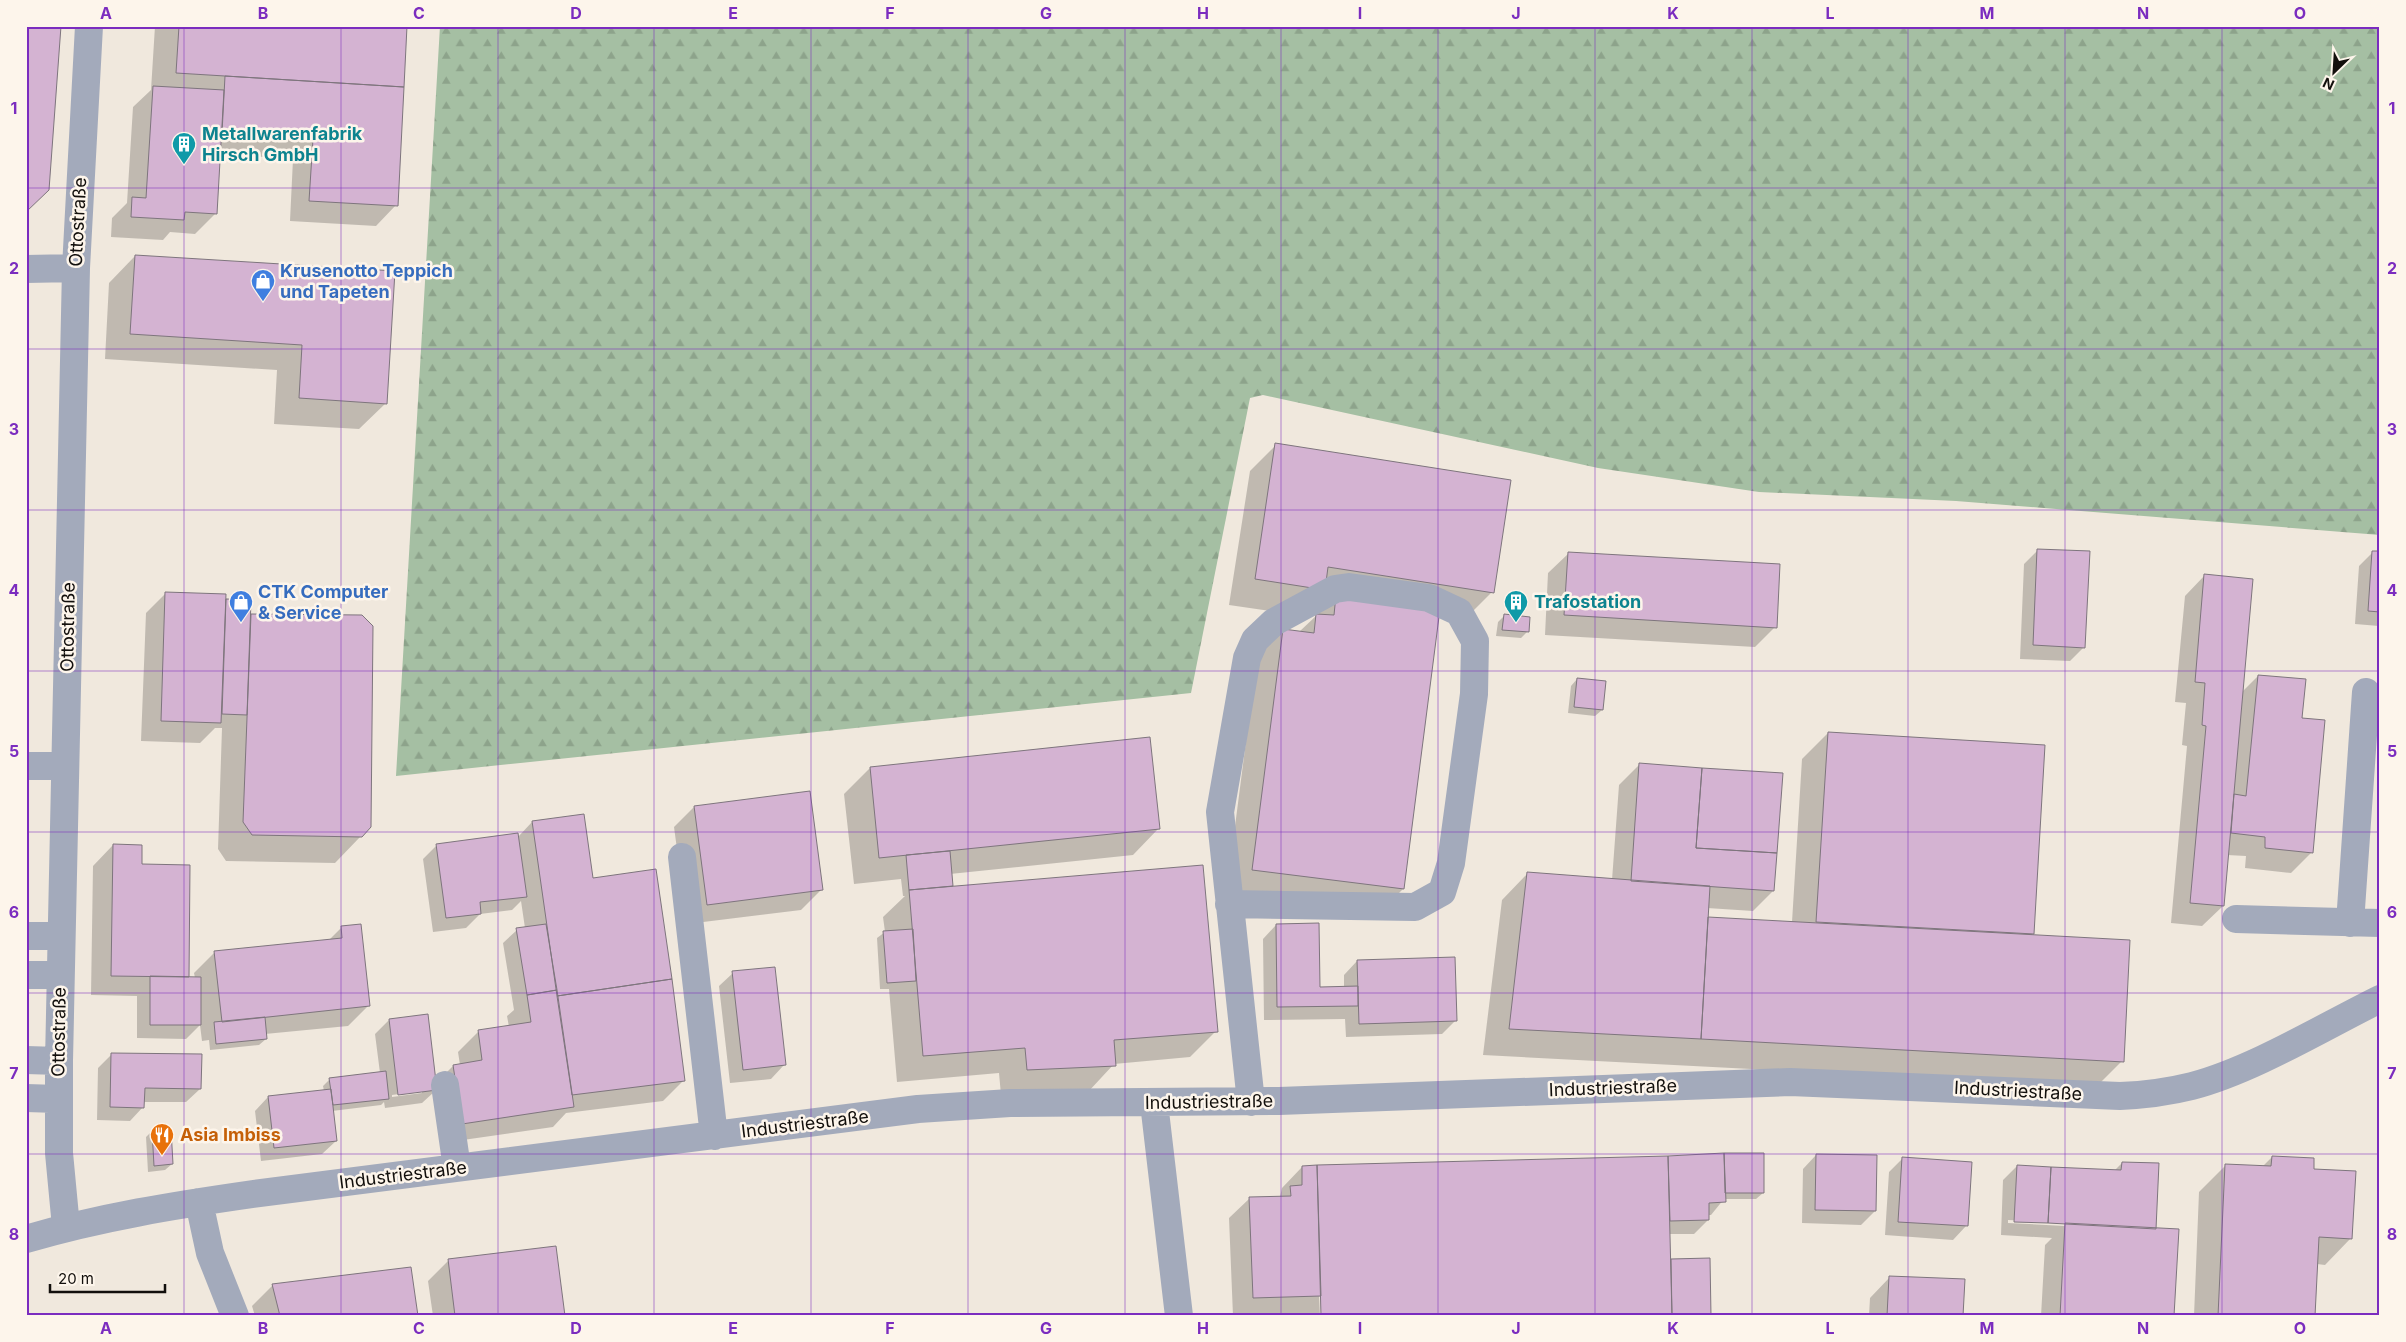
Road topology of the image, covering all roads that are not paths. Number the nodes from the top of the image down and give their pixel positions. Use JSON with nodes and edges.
{"nodes":[{"id":1,"x":89,"y":26,"type":"edge"},
{"id":2,"x":76,"y":268,"type":"junction"},
{"id":3,"x":26,"y":269,"type":"edge"},
{"id":4,"x":2366,"y":692,"type":"dead end"},
{"id":5,"x":26,"y":766,"type":"edge"},
{"id":6,"x":65,"y":766,"type":"junction"},
{"id":7,"x":682,"y":858,"type":"dead end"},
{"id":8,"x":1229,"y":904,"type":"junction"},
{"id":9,"x":2236,"y":919,"type":"dead end"},
{"id":10,"x":2350,"y":923,"type":"junction"},
{"id":11,"x":2380,"y":923,"type":"edge"},
{"id":12,"x":26,"y":936,"type":"edge"},
{"id":13,"x":61,"y":936,"type":"junction"},
{"id":14,"x":26,"y":975,"type":"edge"},
{"id":15,"x":60,"y":975,"type":"junction"},
{"id":16,"x":2380,"y":998,"type":"edge"},
{"id":17,"x":26,"y":1060,"type":"edge"},
{"id":18,"x":59,"y":1061,"type":"junction"},
{"id":19,"x":445,"y":1085,"type":"dead end"},
{"id":20,"x":26,"y":1098,"type":"edge"},
{"id":21,"x":58,"y":1099,"type":"junction"},
{"id":22,"x":1251,"y":1102,"type":"junction"},
{"id":23,"x":1154,"y":1103,"type":"junction"},
{"id":24,"x":714,"y":1136,"type":"junction"},
{"id":25,"x":456,"y":1168,"type":"junction"},
{"id":26,"x":199,"y":1202,"type":"junction"},
{"id":27,"x":66,"y":1227,"type":"junction"},
{"id":28,"x":26,"y":1239,"type":"edge"},
{"id":29,"x":235,"y":1316,"type":"edge"},
{"id":30,"x":1179,"y":1316,"type":"edge"}],
"edges":[{"from":1,"to":2,"type":"street","name":"Ottostraße"},
{"from":2,"to":3,"type":"street"},
{"from":2,"to":6,"type":"street","name":"Ottostraße"},
{"from":4,"to":10,"type":"street"},
{"from":5,"to":6,"type":"street"},
{"from":6,"to":13,"type":"street","name":"Ottostraße"},
{"from":7,"to":24,"type":"street"},
{"from":8,"to":8,"type":"street"},
{"from":8,"to":22,"type":"street"},
{"from":9,"to":10,"type":"street"},
{"from":10,"to":11,"type":"street"},
{"from":12,"to":13,"type":"street"},
{"from":13,"to":15,"type":"street","name":"Ottostraße"},
{"from":14,"to":15,"type":"street"},
{"from":15,"to":18,"type":"street","name":"Ottostraße"},
{"from":16,"to":22,"type":"street","name":"Industriestraße"},
{"from":17,"to":18,"type":"street"},
{"from":18,"to":21,"type":"street","name":"Ottostraße"},
{"from":19,"to":25,"type":"street"},
{"from":20,"to":21,"type":"street"},
{"from":21,"to":27,"type":"street","name":"Ottostraße"},
{"from":22,"to":23,"type":"street","name":"Industriestraße"},
{"from":23,"to":24,"type":"street","name":"Industriestraße"},
{"from":23,"to":30,"type":"street"},
{"from":24,"to":25,"type":"street","name":"Industriestraße"},
{"from":25,"to":26,"type":"street","name":"Industriestraße"},
{"from":26,"to":27,"type":"street","name":"Industriestraße"},
{"from":26,"to":29,"type":"street"},
{"from":27,"to":28,"type":"street","name":"Industriestraße"}]}
